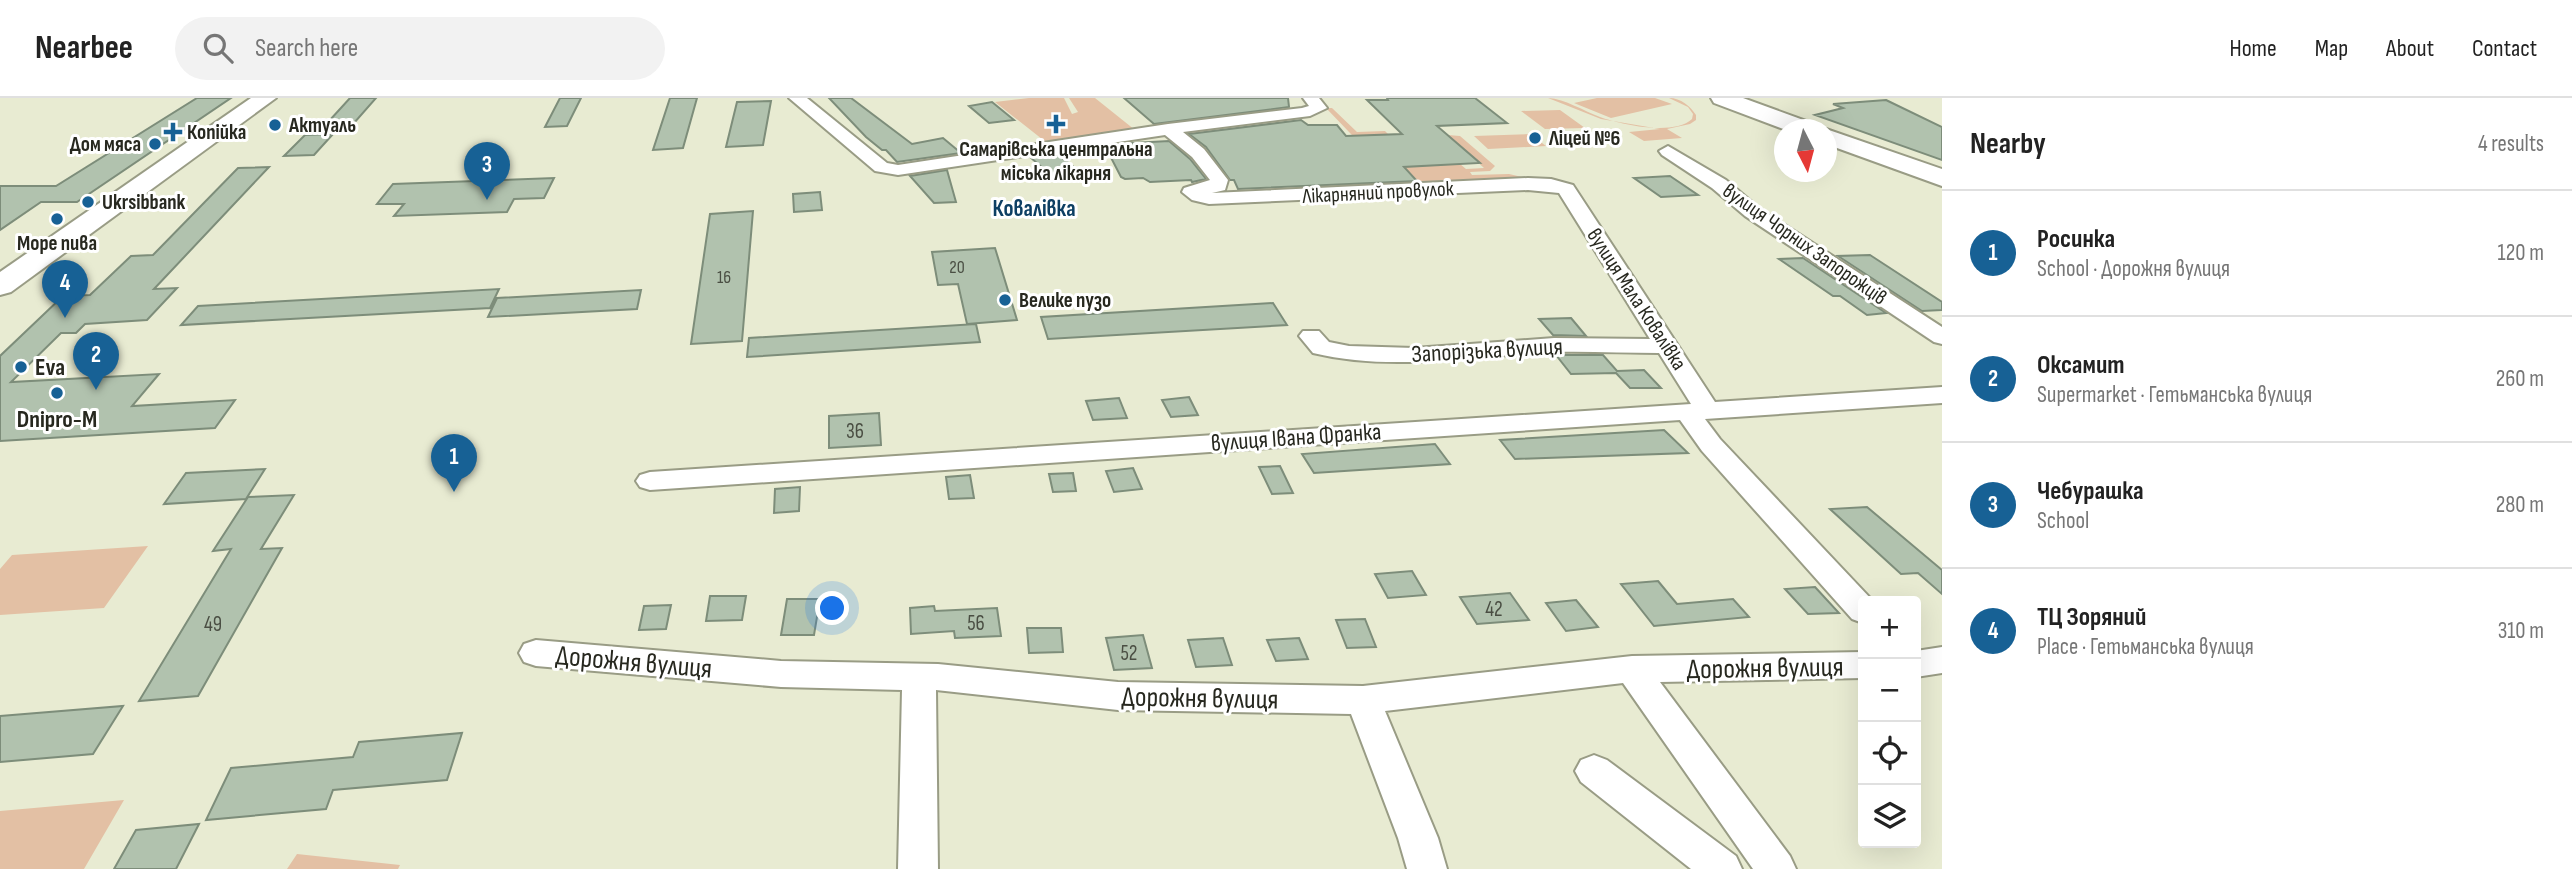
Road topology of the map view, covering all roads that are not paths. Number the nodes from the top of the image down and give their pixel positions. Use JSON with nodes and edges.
{"nodes":[{"id":1,"x":265,"y":98,"type":"edge"},
{"id":2,"x":797,"y":98,"type":"edge"},
{"id":3,"x":1311,"y":98,"type":"edge"},
{"id":4,"x":1722,"y":98,"type":"edge"},
{"id":5,"x":1778,"y":119,"type":"edge"},
{"id":6,"x":1168,"y":129,"type":"junction"},
{"id":7,"x":1837,"y":140,"type":"edge"},
{"id":8,"x":1668,"y":151,"type":"dead end"},
{"id":9,"x":1942,"y":178,"type":"edge"},
{"id":10,"x":1566,"y":189,"type":"joint"},
{"id":11,"x":0,"y":286,"type":"edge"},
{"id":12,"x":1311,"y":336,"type":"dead end"},
{"id":13,"x":1942,"y":337,"type":"edge"},
{"id":14,"x":1669,"y":346,"type":"junction"},
{"id":15,"x":1942,"y":395,"type":"edge"},
{"id":16,"x":1696,"y":410,"type":"junction"},
{"id":17,"x":650,"y":481,"type":"dead end"},
{"id":18,"x":1858,"y":606,"type":"edge"},
{"id":19,"x":536,"y":653,"type":"dead end"},
{"id":20,"x":1942,"y":660,"type":"edge"},
{"id":21,"x":1921,"y":663,"type":"edge"},
{"id":22,"x":1858,"y":665,"type":"edge"},
{"id":23,"x":1632,"y":669,"type":"junction"},
{"id":24,"x":919,"y":676,"type":"junction"},
{"id":25,"x":1363,"y":700,"type":"junction"},
{"id":26,"x":1594,"y":771,"type":"dead end"},
{"id":27,"x":918,"y":869,"type":"edge"},
{"id":28,"x":1427,"y":869,"type":"edge"},
{"id":29,"x":1722,"y":869,"type":"edge"},
{"id":30,"x":1776,"y":869,"type":"edge"}],
"edges":[{"from":1,"to":11,"type":"main road"},
{"from":2,"to":6,"type":"street"},
{"from":3,"to":6,"type":"street"},
{"from":4,"to":5,"type":"main road"},
{"from":6,"to":10,"type":"street","name":"Лікарняний провулок"},
{"from":7,"to":9,"type":"main road"},
{"from":8,"to":13,"type":"street","name":"вулиця Чорних Запорожців"},
{"from":10,"to":14,"type":"street","name":"вулиця Мала Ковалівка"},
{"from":12,"to":14,"type":"street","name":"Запорізька вулиця"},
{"from":14,"to":16,"type":"street","name":"вулиця Мала Ковалівка"},
{"from":15,"to":16,"type":"street","name":"вулиця Івана Франка"},
{"from":16,"to":17,"type":"street","name":"вулиця Івана Франка"},
{"from":16,"to":18,"type":"street","name":"вулиця Мала Ковалівка"},
{"from":19,"to":24,"type":"street","name":"Дорожня вулиця"},
{"from":20,"to":21,"type":"street"},
{"from":22,"to":23,"type":"street","name":"Дорожня вулиця"},
{"from":23,"to":25,"type":"street","name":"Дорожня вулиця"},
{"from":23,"to":30,"type":"street"},
{"from":24,"to":25,"type":"street","name":"Дорожня вулиця"},
{"from":24,"to":27,"type":"street"},
{"from":25,"to":28,"type":"street"},
{"from":26,"to":29,"type":"street"}]}
